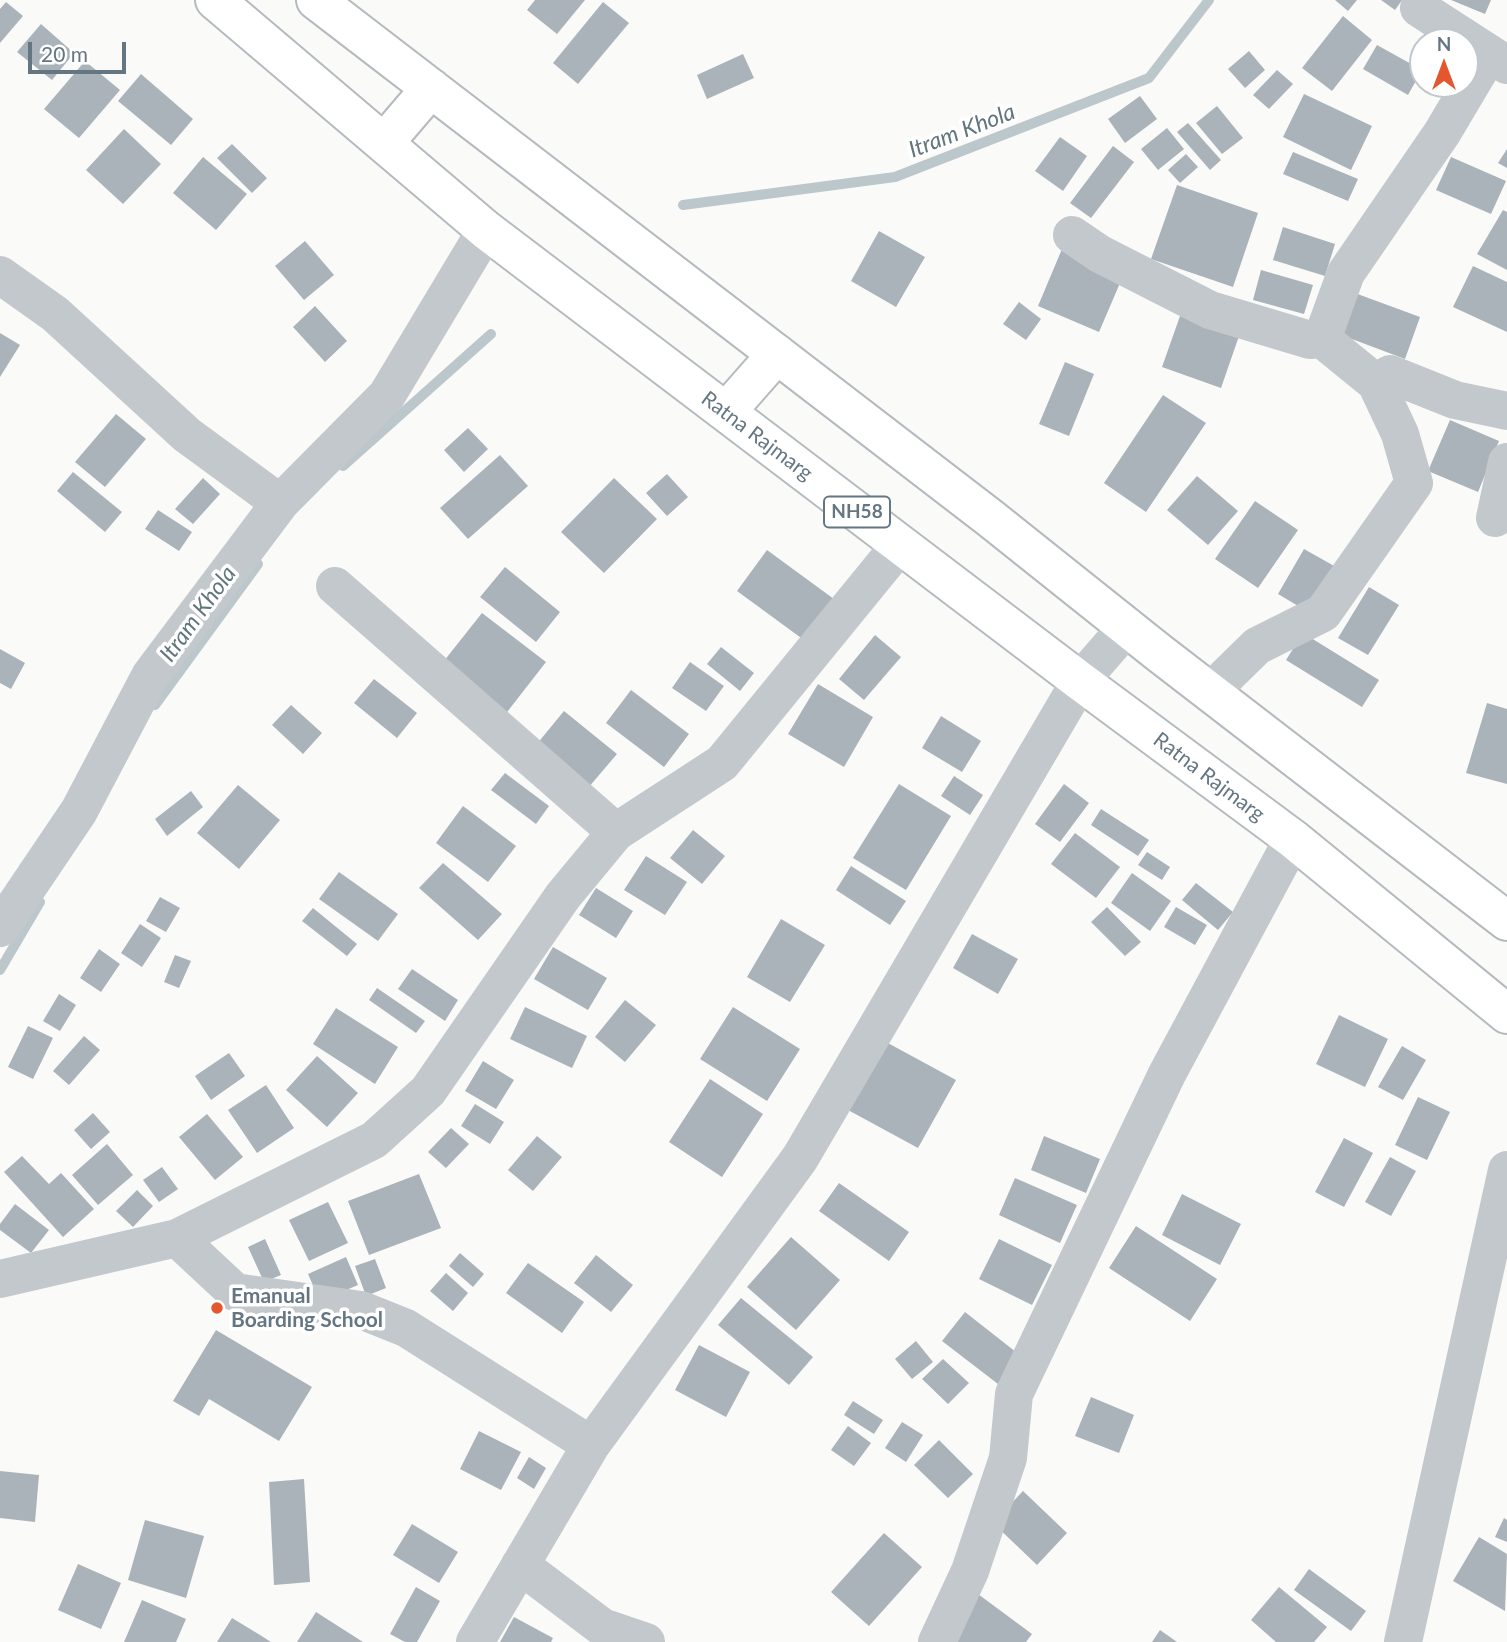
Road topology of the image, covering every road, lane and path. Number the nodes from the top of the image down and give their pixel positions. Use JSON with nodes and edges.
{"nodes":[{"id":1,"x":215,"y":0,"type":"edge"},
{"id":2,"x":316,"y":0,"type":"edge"},
{"id":3,"x":1419,"y":8,"type":"dead end"},
{"id":4,"x":1498,"y":59,"type":"edge"},
{"id":5,"x":431,"y":88,"type":"junction"},
{"id":6,"x":384,"y":143,"type":"junction"},
{"id":7,"x":486,"y":230,"type":"junction"},
{"id":8,"x":1072,"y":235,"type":"dead end"},
{"id":9,"x":0,"y":275,"type":"edge"},
{"id":10,"x":1322,"y":339,"type":"junction"},
{"id":11,"x":777,"y":354,"type":"junction"},
{"id":12,"x":1376,"y":383,"type":"junction"},
{"id":13,"x":1507,"y":411,"type":"edge"},
{"id":14,"x":726,"y":412,"type":"junction"},
{"id":15,"x":1507,"y":463,"type":"edge"},
{"id":16,"x":280,"y":503,"type":"junction"},
{"id":17,"x":1495,"y":518,"type":"dead end"},
{"id":18,"x":900,"y":545,"type":"junction"},
{"id":19,"x":335,"y":586,"type":"dead end"},
{"id":20,"x":1127,"y":627,"type":"junction"},
{"id":21,"x":1080,"y":681,"type":"junction"},
{"id":22,"x":1211,"y":691,"type":"junction"},
{"id":23,"x":616,"y":832,"type":"junction"},
{"id":24,"x":1293,"y":839,"type":"junction"},
{"id":25,"x":1507,"y":921,"type":"edge"},
{"id":26,"x":0,"y":928,"type":"edge"},
{"id":27,"x":1507,"y":1014,"type":"edge"},
{"id":28,"x":1507,"y":1170,"type":"edge"},
{"id":29,"x":177,"y":1238,"type":"junction"},
{"id":30,"x":0,"y":1279,"type":"edge"},
{"id":31,"x":591,"y":1446,"type":"junction"},
{"id":32,"x":520,"y":1565,"type":"junction"},
{"id":33,"x":475,"y":1642,"type":"edge"},
{"id":34,"x":646,"y":1642,"type":"edge"},
{"id":35,"x":937,"y":1642,"type":"edge"},
{"id":36,"x":1403,"y":1642,"type":"edge"}],
"edges":[{"from":1,"to":6,"type":"main road","name":"Ratna Rajmarg","number":"NH58"},
{"from":2,"to":5,"type":"main road"},
{"from":3,"to":4,"type":"street"},
{"from":4,"to":10,"type":"street"},
{"from":5,"to":6,"type":"main road"},
{"from":5,"to":11,"type":"main road"},
{"from":6,"to":7,"type":"main road","name":"Ratna Rajmarg","number":"NH58"},
{"from":7,"to":14,"type":"main road","name":"Ratna Rajmarg","number":"NH58"},
{"from":7,"to":16,"type":"street"},
{"from":8,"to":10,"type":"street"},
{"from":9,"to":16,"type":"street"},
{"from":10,"to":12,"type":"street"},
{"from":11,"to":14,"type":"main road"},
{"from":11,"to":20,"type":"main road"},
{"from":12,"to":13,"type":"street"},
{"from":12,"to":22,"type":"street"},
{"from":14,"to":18,"type":"main road","name":"Ratna Rajmarg","number":"NH58"},
{"from":15,"to":17,"type":"street"},
{"from":16,"to":26,"type":"street"},
{"from":18,"to":21,"type":"main road","name":"Ratna Rajmarg","number":"NH58"},
{"from":18,"to":23,"type":"street"},
{"from":19,"to":23,"type":"street"},
{"from":20,"to":21,"type":"street"},
{"from":20,"to":22,"type":"main road"},
{"from":21,"to":24,"type":"main road","name":"Ratna Rajmarg","number":"NH58"},
{"from":21,"to":31,"type":"street"},
{"from":22,"to":25,"type":"main road"},
{"from":23,"to":29,"type":"street"},
{"from":24,"to":27,"type":"main road","name":"Ratna Rajmarg","number":"NH58"},
{"from":24,"to":35,"type":"street"},
{"from":28,"to":36,"type":"street"},
{"from":29,"to":30,"type":"street"},
{"from":29,"to":31,"type":"street"},
{"from":31,"to":32,"type":"street"},
{"from":32,"to":33,"type":"street"},
{"from":32,"to":34,"type":"street"}]}
